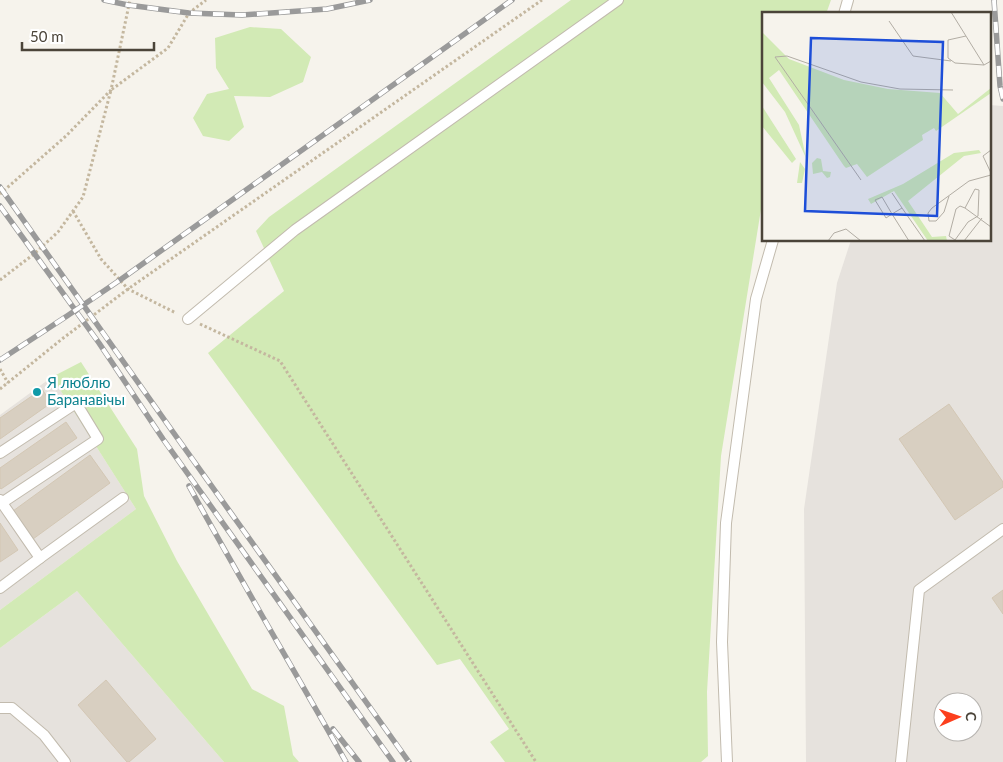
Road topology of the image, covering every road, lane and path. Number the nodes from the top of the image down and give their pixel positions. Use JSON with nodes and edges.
{"nodes":[{"id":1,"x":130,"y":0,"type":"edge"},
{"id":2,"x":206,"y":0,"type":"edge"},
{"id":3,"x":542,"y":0,"type":"edge"},
{"id":4,"x":618,"y":0,"type":"edge"},
{"id":5,"x":111,"y":90,"type":"junction"},
{"id":6,"x":0,"y":194,"type":"edge"},
{"id":7,"x":73,"y":211,"type":"junction"},
{"id":8,"x":773,"y":241,"type":"edge"},
{"id":9,"x":0,"y":280,"type":"edge"},
{"id":10,"x":128,"y":289,"type":"junction"},
{"id":11,"x":188,"y":319,"type":"junction"},
{"id":12,"x":0,"y":370,"type":"edge"},
{"id":13,"x":8,"y":383,"type":"junction"},
{"id":14,"x":0,"y":389,"type":"edge"},
{"id":15,"x":0,"y":453,"type":"edge"},
{"id":16,"x":123,"y":498,"type":"dead end"},
{"id":17,"x":1,"y":502,"type":"edge"},
{"id":18,"x":1003,"y":529,"type":"edge"},
{"id":19,"x":40,"y":558,"type":"junction"},
{"id":20,"x":0,"y":588,"type":"edge"},
{"id":21,"x":0,"y":708,"type":"edge"},
{"id":22,"x":65,"y":762,"type":"edge"},
{"id":23,"x":536,"y":762,"type":"edge"},
{"id":24,"x":727,"y":762,"type":"edge"},
{"id":25,"x":901,"y":762,"type":"edge"}],
"edges":[{"from":1,"to":5,"type":"path"},
{"from":2,"to":5,"type":"path"},
{"from":3,"to":10,"type":"path"},
{"from":4,"to":11,"type":"lane"},
{"from":5,"to":6,"type":"path"},
{"from":5,"to":7,"type":"path"},
{"from":7,"to":9,"type":"path"},
{"from":7,"to":10,"type":"path"},
{"from":8,"to":24,"type":"lane"},
{"from":10,"to":11,"type":"path"},
{"from":10,"to":13,"type":"path"},
{"from":11,"to":23,"type":"path"},
{"from":12,"to":13,"type":"path"},
{"from":13,"to":14,"type":"path"},
{"from":15,"to":17,"type":"lane"},
{"from":16,"to":19,"type":"lane"},
{"from":17,"to":19,"type":"lane"},
{"from":18,"to":25,"type":"lane"},
{"from":19,"to":20,"type":"lane"},
{"from":21,"to":22,"type":"lane"}]}
